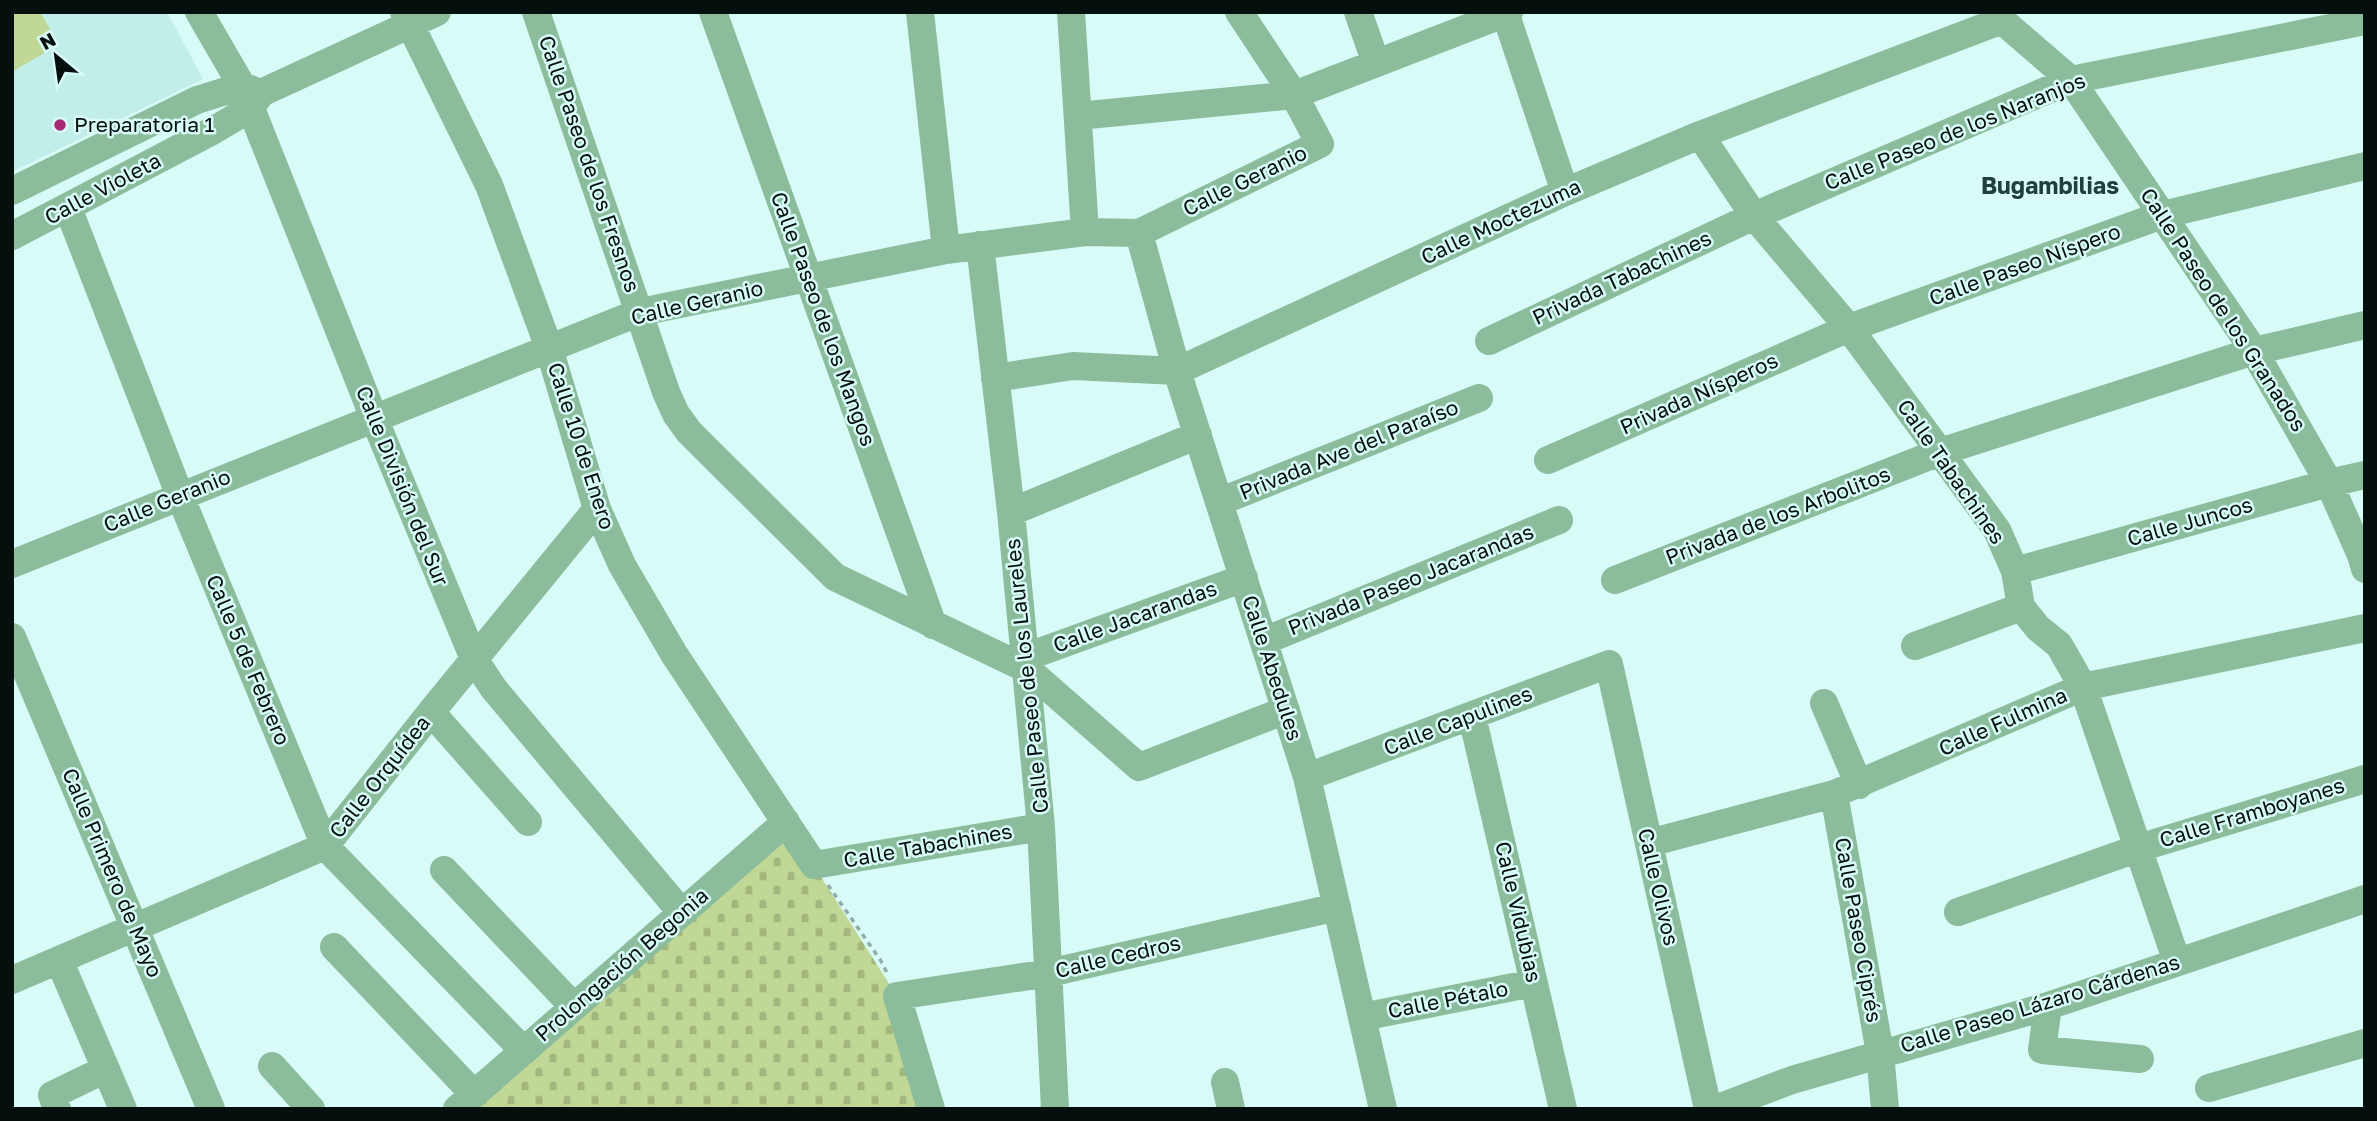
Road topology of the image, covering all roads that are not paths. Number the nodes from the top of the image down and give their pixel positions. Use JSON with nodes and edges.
{"nodes":[{"id":1,"x":199,"y":12,"type":"edge"},
{"id":2,"x":437,"y":12,"type":"edge"},
{"id":3,"x":536,"y":12,"type":"edge"},
{"id":4,"x":713,"y":12,"type":"edge"},
{"id":5,"x":920,"y":12,"type":"edge"},
{"id":6,"x":1071,"y":12,"type":"edge"},
{"id":7,"x":1239,"y":12,"type":"edge"},
{"id":8,"x":1358,"y":12,"type":"edge"},
{"id":9,"x":1507,"y":13,"type":"edge"},
{"id":10,"x":1996,"y":17,"type":"edge"},
{"id":11,"x":407,"y":18,"type":"edge"},
{"id":12,"x":2365,"y":21,"type":"edge"},
{"id":13,"x":1376,"y":63,"type":"junction"},
{"id":14,"x":2071,"y":80,"type":"junction"},
{"id":15,"x":1294,"y":95,"type":"junction"},
{"id":16,"x":251,"y":96,"type":"junction"},
{"id":17,"x":1078,"y":116,"type":"junction"},
{"id":18,"x":1700,"y":135,"type":"junction"},
{"id":19,"x":2365,"y":166,"type":"edge"},
{"id":20,"x":12,"y":191,"type":"edge"},
{"id":21,"x":1564,"y":192,"type":"junction"},
{"id":22,"x":68,"y":208,"type":"junction"},
{"id":23,"x":2162,"y":215,"type":"junction"},
{"id":24,"x":1754,"y":216,"type":"junction"},
{"id":25,"x":1085,"y":232,"type":"junction"},
{"id":26,"x":1139,"y":233,"type":"junction"},
{"id":27,"x":12,"y":236,"type":"edge"},
{"id":28,"x":980,"y":245,"type":"junction"},
{"id":29,"x":946,"y":250,"type":"junction"},
{"id":30,"x":809,"y":278,"type":"junction"},
{"id":31,"x":640,"y":312,"type":"junction"},
{"id":32,"x":2365,"y":326,"type":"edge"},
{"id":33,"x":1849,"y":328,"type":"junction"},
{"id":34,"x":1489,"y":341,"type":"dead end"},
{"id":35,"x":549,"y":348,"type":"junction"},
{"id":36,"x":2254,"y":351,"type":"junction"},
{"id":37,"x":1177,"y":371,"type":"junction"},
{"id":38,"x":995,"y":378,"type":"junction"},
{"id":39,"x":1479,"y":398,"type":"dead end"},
{"id":40,"x":373,"y":418,"type":"junction"},
{"id":41,"x":1198,"y":435,"type":"junction"},
{"id":42,"x":1940,"y":453,"type":"junction"},
{"id":43,"x":1548,"y":460,"type":"dead end"},
{"id":44,"x":2365,"y":475,"type":"edge"},
{"id":45,"x":2329,"y":483,"type":"junction"},
{"id":46,"x":180,"y":496,"type":"junction"},
{"id":47,"x":1219,"y":502,"type":"junction"},
{"id":48,"x":597,"y":509,"type":"junction"},
{"id":49,"x":1011,"y":512,"type":"junction"},
{"id":50,"x":1559,"y":520,"type":"dead end"},
{"id":51,"x":12,"y":564,"type":"edge"},
{"id":52,"x":2365,"y":569,"type":"edge"},
{"id":53,"x":2015,"y":571,"type":"junction"},
{"id":54,"x":1244,"y":578,"type":"junction"},
{"id":55,"x":1615,"y":580,"type":"dead end"},
{"id":56,"x":2021,"y":607,"type":"junction"},
{"id":57,"x":933,"y":625,"type":"junction"},
{"id":58,"x":2365,"y":628,"type":"edge"},
{"id":59,"x":12,"y":637,"type":"edge"},
{"id":60,"x":1264,"y":641,"type":"junction"},
{"id":61,"x":1915,"y":646,"type":"dead end"},
{"id":62,"x":474,"y":659,"type":"junction"},
{"id":63,"x":1026,"y":663,"type":"junction"},
{"id":64,"x":1609,"y":664,"type":"joint"},
{"id":65,"x":2083,"y":687,"type":"junction"},
{"id":66,"x":1825,"y":704,"type":"dead end"},
{"id":67,"x":1286,"y":710,"type":"junction"},
{"id":68,"x":431,"y":712,"type":"junction"},
{"id":69,"x":1472,"y":716,"type":"junction"},
{"id":70,"x":1307,"y":777,"type":"junction"},
{"id":71,"x":2365,"y":779,"type":"edge"},
{"id":72,"x":1846,"y":789,"type":"junction"},
{"id":73,"x":528,"y":822,"type":"dead end"},
{"id":74,"x":786,"y":822,"type":"junction"},
{"id":75,"x":1041,"y":827,"type":"junction"},
{"id":76,"x":1648,"y":843,"type":"junction"},
{"id":77,"x":325,"y":846,"type":"junction"},
{"id":78,"x":2139,"y":848,"type":"junction"},
{"id":79,"x":814,"y":865,"type":"joint"},
{"id":80,"x":444,"y":870,"type":"dead end"},
{"id":81,"x":2365,"y":899,"type":"edge"},
{"id":82,"x":1337,"y":907,"type":"junction"},
{"id":83,"x":1958,"y":912,"type":"dead end"},
{"id":84,"x":682,"y":913,"type":"junction"},
{"id":85,"x":135,"y":927,"type":"junction"},
{"id":86,"x":334,"y":947,"type":"dead end"},
{"id":87,"x":59,"y":960,"type":"junction"},
{"id":88,"x":2177,"y":962,"type":"junction"},
{"id":89,"x":1049,"y":973,"type":"junction"},
{"id":90,"x":12,"y":980,"type":"edge"},
{"id":91,"x":1534,"y":983,"type":"junction"},
{"id":92,"x":2048,"y":1006,"type":"junction"},
{"id":93,"x":574,"y":1007,"type":"junction"},
{"id":94,"x":1362,"y":1017,"type":"junction"},
{"id":95,"x":2365,"y":1043,"type":"edge"},
{"id":96,"x":524,"y":1051,"type":"junction"},
{"id":97,"x":1880,"y":1053,"type":"junction"},
{"id":98,"x":2140,"y":1059,"type":"dead end"},
{"id":99,"x":272,"y":1066,"type":"dead end"},
{"id":100,"x":106,"y":1069,"type":"junction"},
{"id":101,"x":2209,"y":1088,"type":"dead end"},
{"id":102,"x":466,"y":1102,"type":"edge"},
{"id":103,"x":57,"y":1109,"type":"edge"},
{"id":104,"x":123,"y":1109,"type":"edge"},
{"id":105,"x":211,"y":1109,"type":"edge"},
{"id":106,"x":311,"y":1109,"type":"edge"},
{"id":107,"x":931,"y":1109,"type":"edge"},
{"id":108,"x":1055,"y":1109,"type":"edge"},
{"id":109,"x":1383,"y":1109,"type":"edge"},
{"id":110,"x":1563,"y":1109,"type":"edge"},
{"id":111,"x":1708,"y":1109,"type":"edge"},
{"id":112,"x":1715,"y":1109,"type":"edge"},
{"id":113,"x":1885,"y":1109,"type":"edge"}],
"edges":[{"from":1,"to":16,"type":"street","name":"Calle División del Sur"},
{"from":2,"to":11,"type":"street","name":"Calle Violeta"},
{"from":3,"to":31,"type":"street","name":"Calle Paseo de los Fresnos"},
{"from":4,"to":30,"type":"street","name":"Calle Paseo de los Mangos"},
{"from":5,"to":29,"type":"street"},
{"from":6,"to":17,"type":"street"},
{"from":7,"to":15,"type":"street"},
{"from":8,"to":13,"type":"street"},
{"from":9,"to":13,"type":"street"},
{"from":9,"to":21,"type":"street"},
{"from":10,"to":14,"type":"street","name":"Calle Paseo de los Granados"},
{"from":10,"to":18,"type":"street","name":"Calle Moctezuma"},
{"from":11,"to":16,"type":"street","name":"Calle Violeta"},
{"from":11,"to":35,"type":"street","name":"Calle 10 de Enero"},
{"from":12,"to":14,"type":"street","name":"Calle Paseo de los Naranjos"},
{"from":13,"to":15,"type":"street"},
{"from":14,"to":23,"type":"street","name":"Calle Paseo de los Granados"},
{"from":14,"to":24,"type":"street","name":"Calle Paseo de los Naranjos"},
{"from":15,"to":17,"type":"street"},
{"from":15,"to":26,"type":"street","name":"Calle Geranio"},
{"from":16,"to":20,"type":"street","name":"Calle Violeta"},
{"from":16,"to":22,"type":"street","name":"Calle Violeta"},
{"from":16,"to":40,"type":"street","name":"Calle División del Sur"},
{"from":17,"to":25,"type":"street"},
{"from":18,"to":21,"type":"street","name":"Calle Moctezuma"},
{"from":18,"to":24,"type":"street","name":"Calle Tabachines"},
{"from":19,"to":23,"type":"street","name":"Calle Paseo Níspero"},
{"from":21,"to":37,"type":"street","name":"Calle Moctezuma"},
{"from":22,"to":27,"type":"street","name":"Calle Violeta"},
{"from":22,"to":46,"type":"street","name":"Calle 5 de Febrero"},
{"from":23,"to":33,"type":"street","name":"Calle Paseo Níspero"},
{"from":23,"to":36,"type":"street","name":"Calle Paseo de los Granados"},
{"from":24,"to":33,"type":"street","name":"Calle Tabachines"},
{"from":24,"to":34,"type":"street","name":"Privada Tabachines"},
{"from":25,"to":26,"type":"street","name":"Calle Geranio"},
{"from":25,"to":28,"type":"street","name":"Calle Geranio"},
{"from":26,"to":37,"type":"street","name":"Calle Abedules"},
{"from":28,"to":29,"type":"street","name":"Calle Geranio"},
{"from":28,"to":38,"type":"street","name":"Calle Paseo de los Laureles"},
{"from":29,"to":30,"type":"street","name":"Calle Geranio"},
{"from":30,"to":31,"type":"street","name":"Calle Geranio"},
{"from":30,"to":57,"type":"street","name":"Calle Paseo de los Mangos"},
{"from":31,"to":35,"type":"street","name":"Calle Geranio"},
{"from":31,"to":57,"type":"street","name":"Calle Paseo de los Fresnos"},
{"from":32,"to":36,"type":"street","name":"Privada de los Arbolitos"},
{"from":33,"to":42,"type":"street","name":"Calle Tabachines"},
{"from":33,"to":43,"type":"street","name":"Privada Nísperos"},
{"from":35,"to":40,"type":"street","name":"Calle Geranio"},
{"from":35,"to":48,"type":"street","name":"Calle 10 de Enero"},
{"from":36,"to":42,"type":"street","name":"Privada de los Arbolitos"},
{"from":36,"to":45,"type":"street","name":"Calle Paseo de los Granados"},
{"from":37,"to":38,"type":"street","name":"Calle Moctezuma"},
{"from":37,"to":41,"type":"street","name":"Calle Abedules"},
{"from":38,"to":49,"type":"street","name":"Calle Paseo de los Laureles"},
{"from":39,"to":47,"type":"street","name":"Privada Ave del Paraíso"},
{"from":40,"to":46,"type":"street","name":"Calle Geranio"},
{"from":40,"to":62,"type":"street","name":"Calle División del Sur"},
{"from":41,"to":47,"type":"street","name":"Calle Abedules"},
{"from":41,"to":49,"type":"street"},
{"from":42,"to":53,"type":"street","name":"Calle Tabachines"},
{"from":42,"to":55,"type":"street","name":"Privada de los Arbolitos"},
{"from":44,"to":45,"type":"street","name":"Calle Juncos"},
{"from":45,"to":52,"type":"street","name":"Calle Paseo de los Granados"},
{"from":45,"to":53,"type":"street","name":"Calle Juncos"},
{"from":46,"to":51,"type":"street","name":"Calle Geranio"},
{"from":46,"to":77,"type":"street","name":"Calle 5 de Febrero"},
{"from":47,"to":54,"type":"street","name":"Calle Abedules"},
{"from":48,"to":62,"type":"street","name":"Calle Orquídea"},
{"from":48,"to":74,"type":"street","name":"Calle 10 de Enero"},
{"from":49,"to":63,"type":"street","name":"Calle Paseo de los Laureles"},
{"from":50,"to":60,"type":"street","name":"Privada Paseo Jacarandas"},
{"from":53,"to":56,"type":"street","name":"Calle Tabachines"},
{"from":54,"to":60,"type":"street","name":"Calle Abedules"},
{"from":54,"to":63,"type":"street","name":"Calle Jacarandas"},
{"from":56,"to":61,"type":"street"},
{"from":56,"to":65,"type":"street"},
{"from":57,"to":63,"type":"street","name":"Calle Paseo de los Fresnos"},
{"from":58,"to":65,"type":"street","name":"Calle Fulmina"},
{"from":59,"to":85,"type":"street","name":"Calle Primero de Mayo"},
{"from":60,"to":67,"type":"street","name":"Calle Abedules"},
{"from":62,"to":68,"type":"street","name":"Calle Orquídea"},
{"from":62,"to":84,"type":"street","name":"Calle División del Sur"},
{"from":63,"to":67,"type":"street"},
{"from":63,"to":75,"type":"street","name":"Calle Paseo de los Laureles"},
{"from":64,"to":69,"type":"street","name":"Calle Capulines"},
{"from":64,"to":76,"type":"street","name":"Calle Olivos"},
{"from":65,"to":72,"type":"street","name":"Calle Fulmina"},
{"from":65,"to":78,"type":"street"},
{"from":66,"to":72,"type":"street","name":"Calle Paseo Ciprés"},
{"from":67,"to":70,"type":"street","name":"Calle Abedules"},
{"from":68,"to":73,"type":"street"},
{"from":68,"to":77,"type":"street","name":"Calle Orquídea"},
{"from":69,"to":70,"type":"street","name":"Calle Capulines"},
{"from":69,"to":91,"type":"street","name":"Calle Vidubias"},
{"from":70,"to":82,"type":"street","name":"Calle Abedules"},
{"from":71,"to":78,"type":"street","name":"Calle Framboyanes"},
{"from":72,"to":76,"type":"street","name":"Calle Fulmina"},
{"from":72,"to":97,"type":"street","name":"Calle Paseo Ciprés"},
{"from":74,"to":79,"type":"street","name":"Calle 10 de Enero"},
{"from":74,"to":84,"type":"street","name":"Prolongación Begonia"},
{"from":75,"to":79,"type":"street","name":"Calle Tabachines"},
{"from":75,"to":89,"type":"street","name":"Calle Paseo de los Laureles"},
{"from":76,"to":111,"type":"street","name":"Calle Olivos"},
{"from":77,"to":85,"type":"street","name":"Calle Orquídea"},
{"from":77,"to":96,"type":"street","name":"Calle 5 de Febrero"},
{"from":78,"to":83,"type":"street","name":"Calle Framboyanes"},
{"from":78,"to":88,"type":"street"},
{"from":80,"to":93,"type":"street"},
{"from":81,"to":88,"type":"street","name":"Calle Paseo Lázaro Cárdenas"},
{"from":82,"to":89,"type":"street","name":"Calle Cedros"},
{"from":82,"to":94,"type":"street","name":"Calle Abedules"},
{"from":84,"to":93,"type":"street","name":"Prolongación Begonia"},
{"from":85,"to":87,"type":"street","name":"Calle Orquídea"},
{"from":85,"to":105,"type":"street","name":"Calle Primero de Mayo"},
{"from":86,"to":102,"type":"street"},
{"from":87,"to":90,"type":"street","name":"Calle Orquídea"},
{"from":87,"to":100,"type":"street"},
{"from":88,"to":92,"type":"street","name":"Calle Paseo Lázaro Cárdenas"},
{"from":89,"to":107,"type":"street","name":"Calle Cedros"},
{"from":89,"to":108,"type":"street","name":"Calle Paseo de los Laureles"},
{"from":91,"to":94,"type":"street","name":"Calle Pétalo"},
{"from":91,"to":110,"type":"street","name":"Calle Vidubias"},
{"from":92,"to":97,"type":"street","name":"Calle Paseo Lázaro Cárdenas"},
{"from":92,"to":98,"type":"street"},
{"from":93,"to":96,"type":"street","name":"Prolongación Begonia"},
{"from":94,"to":109,"type":"street","name":"Calle Abedules"},
{"from":95,"to":101,"type":"street"},
{"from":96,"to":102,"type":"street","name":"Prolongación Begonia"},
{"from":97,"to":112,"type":"street","name":"Calle Paseo Lázaro Cárdenas"},
{"from":97,"to":113,"type":"street","name":"Calle Paseo Ciprés"},
{"from":99,"to":106,"type":"street"},
{"from":100,"to":103,"type":"street"},
{"from":100,"to":104,"type":"street"}]}
